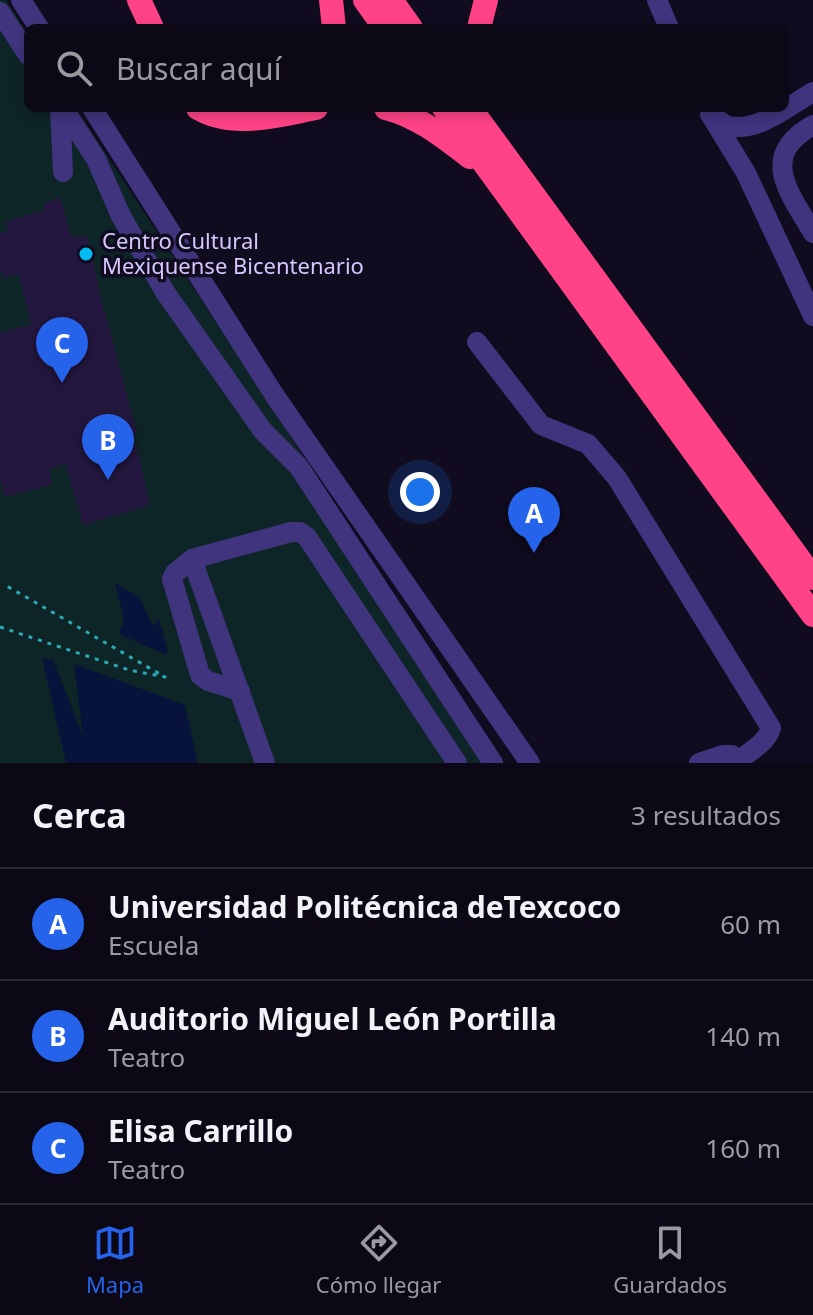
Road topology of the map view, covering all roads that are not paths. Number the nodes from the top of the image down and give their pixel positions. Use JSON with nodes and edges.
{"nodes":[{"id":1,"x":21,"y":0,"type":"edge"},
{"id":2,"x":124,"y":0,"type":"edge"},
{"id":3,"x":139,"y":0,"type":"edge"},
{"id":4,"x":331,"y":0,"type":"edge"},
{"id":5,"x":365,"y":0,"type":"edge"},
{"id":6,"x":391,"y":0,"type":"edge"},
{"id":7,"x":486,"y":0,"type":"edge"},
{"id":8,"x":657,"y":0,"type":"edge"},
{"id":9,"x":0,"y":12,"type":"edge"},
{"id":10,"x":36,"y":24,"type":"edge"},
{"id":11,"x":135,"y":24,"type":"edge"},
{"id":12,"x":150,"y":24,"type":"edge"},
{"id":13,"x":334,"y":24,"type":"edge"},
{"id":14,"x":382,"y":24,"type":"edge"},
{"id":15,"x":408,"y":24,"type":"edge"},
{"id":16,"x":480,"y":24,"type":"edge"},
{"id":17,"x":667,"y":24,"type":"edge"},
{"id":18,"x":24,"y":49,"type":"edge"},
{"id":19,"x":813,"y":92,"type":"edge"},
{"id":20,"x":789,"y":106,"type":"edge"},
{"id":21,"x":61,"y":112,"type":"edge"},
{"id":22,"x":64,"y":112,"type":"edge"},
{"id":23,"x":95,"y":112,"type":"edge"},
{"id":24,"x":210,"y":112,"type":"edge"},
{"id":25,"x":296,"y":112,"type":"edge"},
{"id":26,"x":401,"y":112,"type":"edge"},
{"id":27,"x":447,"y":112,"type":"edge"},
{"id":28,"x":472,"y":112,"type":"edge"},
{"id":29,"x":492,"y":112,"type":"edge"},
{"id":30,"x":710,"y":112,"type":"edge"},
{"id":31,"x":710,"y":112,"type":"edge"},
{"id":32,"x":779,"y":112,"type":"edge"},
{"id":33,"x":813,"y":125,"type":"edge"},
{"id":34,"x":63,"y":172,"type":"dead end"},
{"id":35,"x":538,"y":217,"type":"junction"},
{"id":36,"x":813,"y":233,"type":"edge"},
{"id":37,"x":813,"y":316,"type":"edge"},
{"id":38,"x":477,"y":342,"type":"dead end"},
{"id":39,"x":192,"y":559,"type":"junction"},
{"id":40,"x":813,"y":578,"type":"edge"},
{"id":41,"x":813,"y":615,"type":"edge"},
{"id":42,"x":240,"y":691,"type":"junction"},
{"id":43,"x":740,"y":761,"type":"edge"},
{"id":44,"x":265,"y":763,"type":"edge"},
{"id":45,"x":457,"y":763,"type":"edge"},
{"id":46,"x":493,"y":763,"type":"edge"},
{"id":47,"x":530,"y":763,"type":"edge"},
{"id":48,"x":699,"y":763,"type":"edge"}],
"edges":[{"from":1,"to":10,"type":"street"},
{"from":2,"to":11,"type":"highway"},
{"from":3,"to":12,"type":"highway"},
{"from":4,"to":13,"type":"highway"},
{"from":5,"to":14,"type":"highway"},
{"from":6,"to":15,"type":"highway"},
{"from":7,"to":16,"type":"highway"},
{"from":8,"to":17,"type":"street"},
{"from":9,"to":18,"type":"street"},
{"from":19,"to":20,"type":"street"},
{"from":21,"to":34,"type":"street"},
{"from":22,"to":46,"type":"street"},
{"from":23,"to":47,"type":"street"},
{"from":24,"to":25,"type":"highway"},
{"from":26,"to":35,"type":"highway"},
{"from":27,"to":35,"type":"highway"},
{"from":28,"to":35,"type":"highway"},
{"from":29,"to":35,"type":"highway"},
{"from":30,"to":32,"type":"street"},
{"from":31,"to":37,"type":"street"},
{"from":33,"to":36,"type":"street"},
{"from":35,"to":40,"type":"highway"},
{"from":35,"to":41,"type":"highway"},
{"from":38,"to":43,"type":"street"},
{"from":39,"to":42,"type":"street"},
{"from":39,"to":42,"type":"street"},
{"from":39,"to":45,"type":"street"},
{"from":42,"to":44,"type":"street"},
{"from":43,"to":48,"type":"street"}]}
